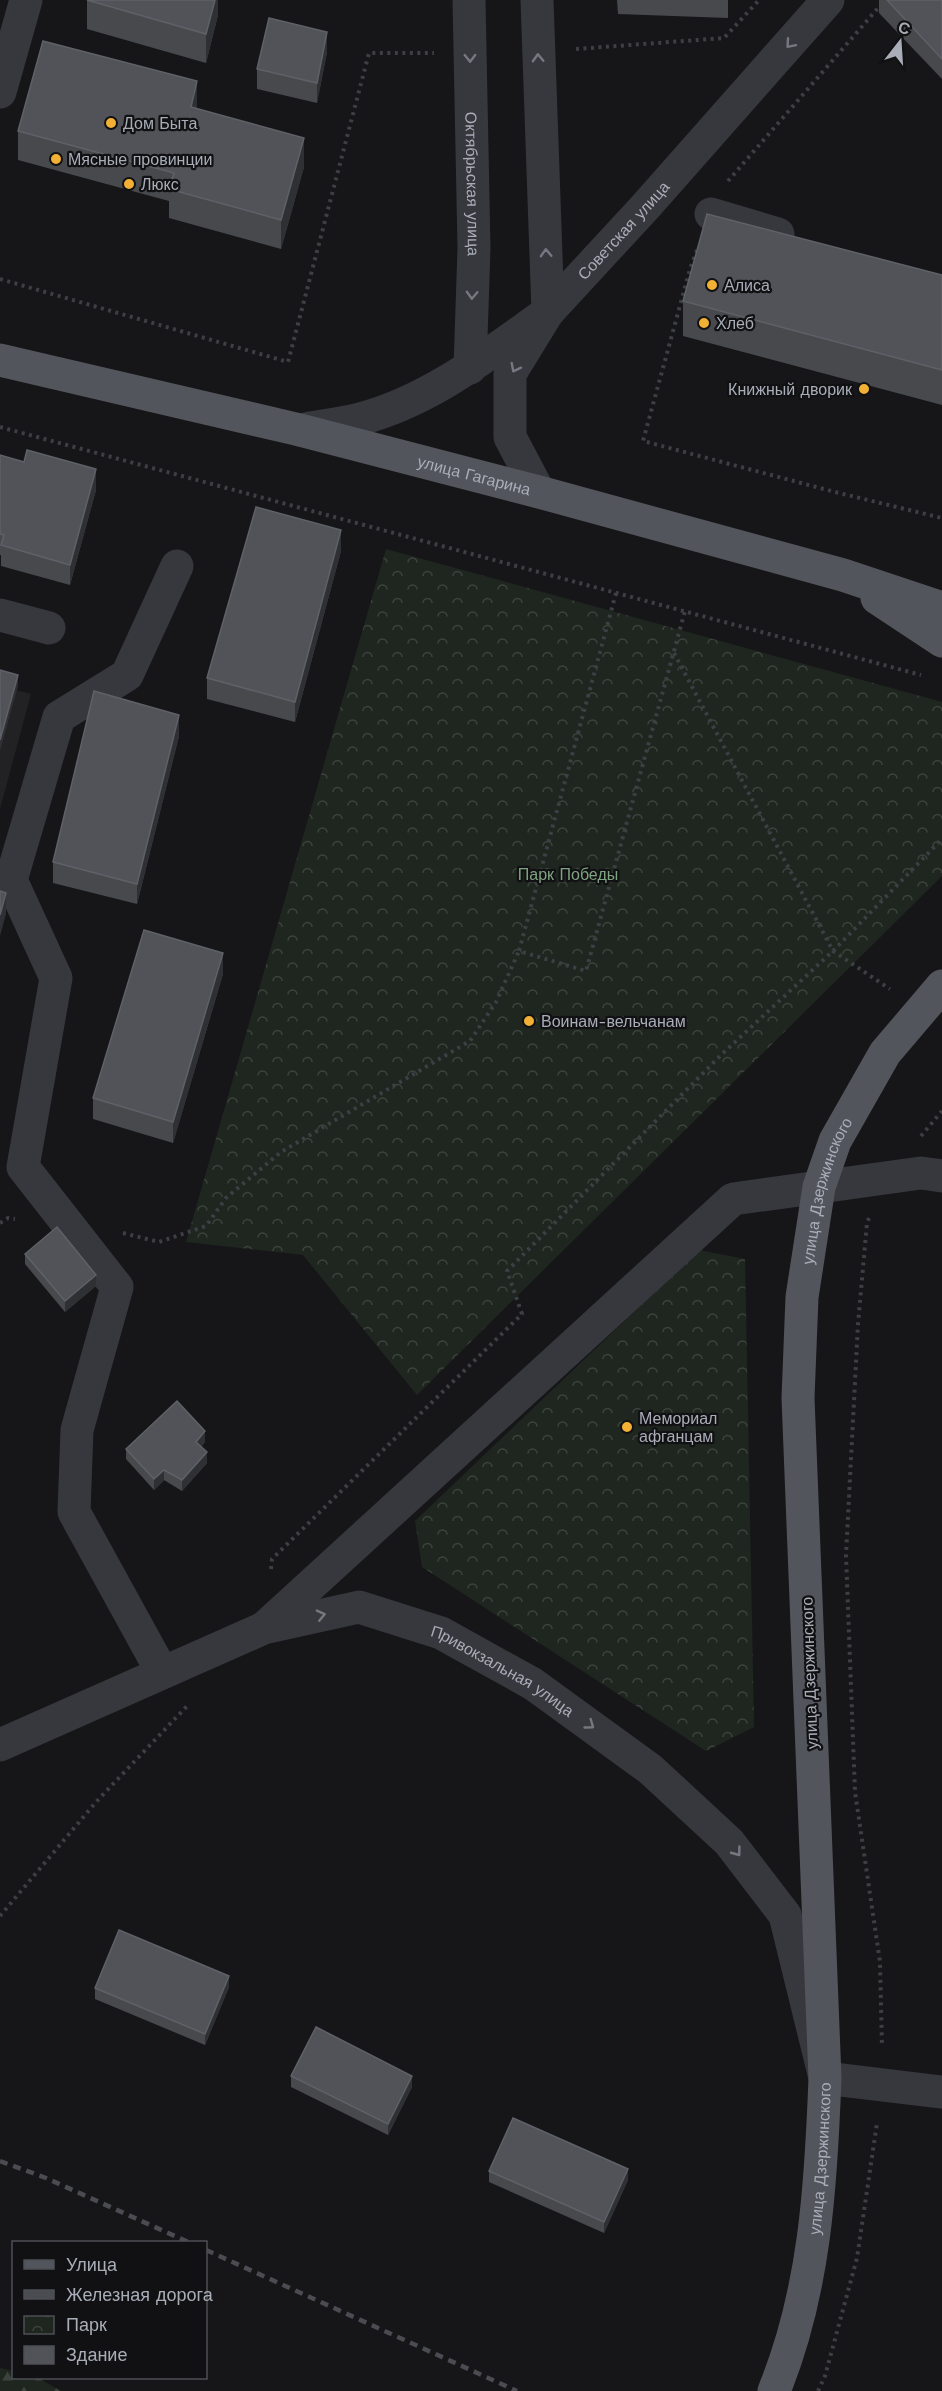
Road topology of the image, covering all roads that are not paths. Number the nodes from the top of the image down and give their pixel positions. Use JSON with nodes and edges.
{"nodes":[{"id":1,"x":26,"y":0,"type":"edge"},
{"id":2,"x":469,"y":0,"type":"edge"},
{"id":3,"x":537,"y":0,"type":"edge"},
{"id":4,"x":828,"y":0,"type":"edge"},
{"id":5,"x":2,"y":76,"type":"edge"},
{"id":6,"x":711,"y":214,"type":"edge"},
{"id":7,"x":810,"y":243,"type":"edge"},
{"id":8,"x":548,"y":312,"type":"junction"},
{"id":9,"x":0,"y":360,"type":"edge"},
{"id":10,"x":470,"y":368,"type":"junction"},
{"id":11,"x":300,"y":430,"type":"junction"},
{"id":12,"x":539,"y":492,"type":"junction"},
{"id":13,"x":177,"y":566,"type":"dead end"},
{"id":14,"x":843,"y":575,"type":"junction"},
{"id":15,"x":942,"y":608,"type":"edge"},
{"id":16,"x":0,"y":615,"type":"edge"},
{"id":17,"x":49,"y":628,"type":"dead end"},
{"id":18,"x":942,"y":641,"type":"edge"},
{"id":19,"x":5,"y":879,"type":"edge"},
{"id":20,"x":932,"y":998,"type":"edge"},
{"id":21,"x":942,"y":1176,"type":"edge"},
{"id":22,"x":819,"y":1187,"type":"junction"},
{"id":23,"x":264,"y":1628,"type":"junction"},
{"id":24,"x":162,"y":1672,"type":"junction"},
{"id":25,"x":0,"y":1745,"type":"edge"},
{"id":26,"x":825,"y":2078,"type":"junction"},
{"id":27,"x":942,"y":2092,"type":"edge"},
{"id":28,"x":774,"y":2391,"type":"edge"}],
"edges":[{"from":1,"to":5,"type":"street"},
{"from":2,"to":10,"type":"street","name":"Октябрьская улица","one_way":true},
{"from":8,"to":3,"type":"street","one_way":true},
{"from":4,"to":8,"type":"street","name":"Советская улица","one_way":true},
{"from":6,"to":7,"type":"street"},
{"from":8,"to":10,"type":"street"},
{"from":8,"to":12,"type":"street","name":"Советская улица","one_way":true},
{"from":9,"to":11,"type":"main road","name":"улица Гагарина"},
{"from":10,"to":11,"type":"street"},
{"from":11,"to":12,"type":"main road","name":"улица Гагарина"},
{"from":12,"to":14,"type":"main road","name":"улица Гагарина"},
{"from":13,"to":19,"type":"street"},
{"from":14,"to":15,"type":"main road","name":"улица Гагарина"},
{"from":14,"to":18,"type":"main road"},
{"from":16,"to":17,"type":"street"},
{"from":19,"to":24,"type":"street"},
{"from":20,"to":22,"type":"main road","name":"улица Дзержинского"},
{"from":21,"to":22,"type":"street"},
{"from":22,"to":23,"type":"street"},
{"from":22,"to":26,"type":"main road","name":"улица Дзержинского"},
{"from":23,"to":24,"type":"street","name":"Привокзальная улица"},
{"from":23,"to":26,"type":"street","name":"Привокзальная улица","one_way":true},
{"from":24,"to":25,"type":"street","name":"Привокзальная улица"},
{"from":26,"to":27,"type":"street"},
{"from":26,"to":28,"type":"main road","name":"улица Дзержинского"}]}
